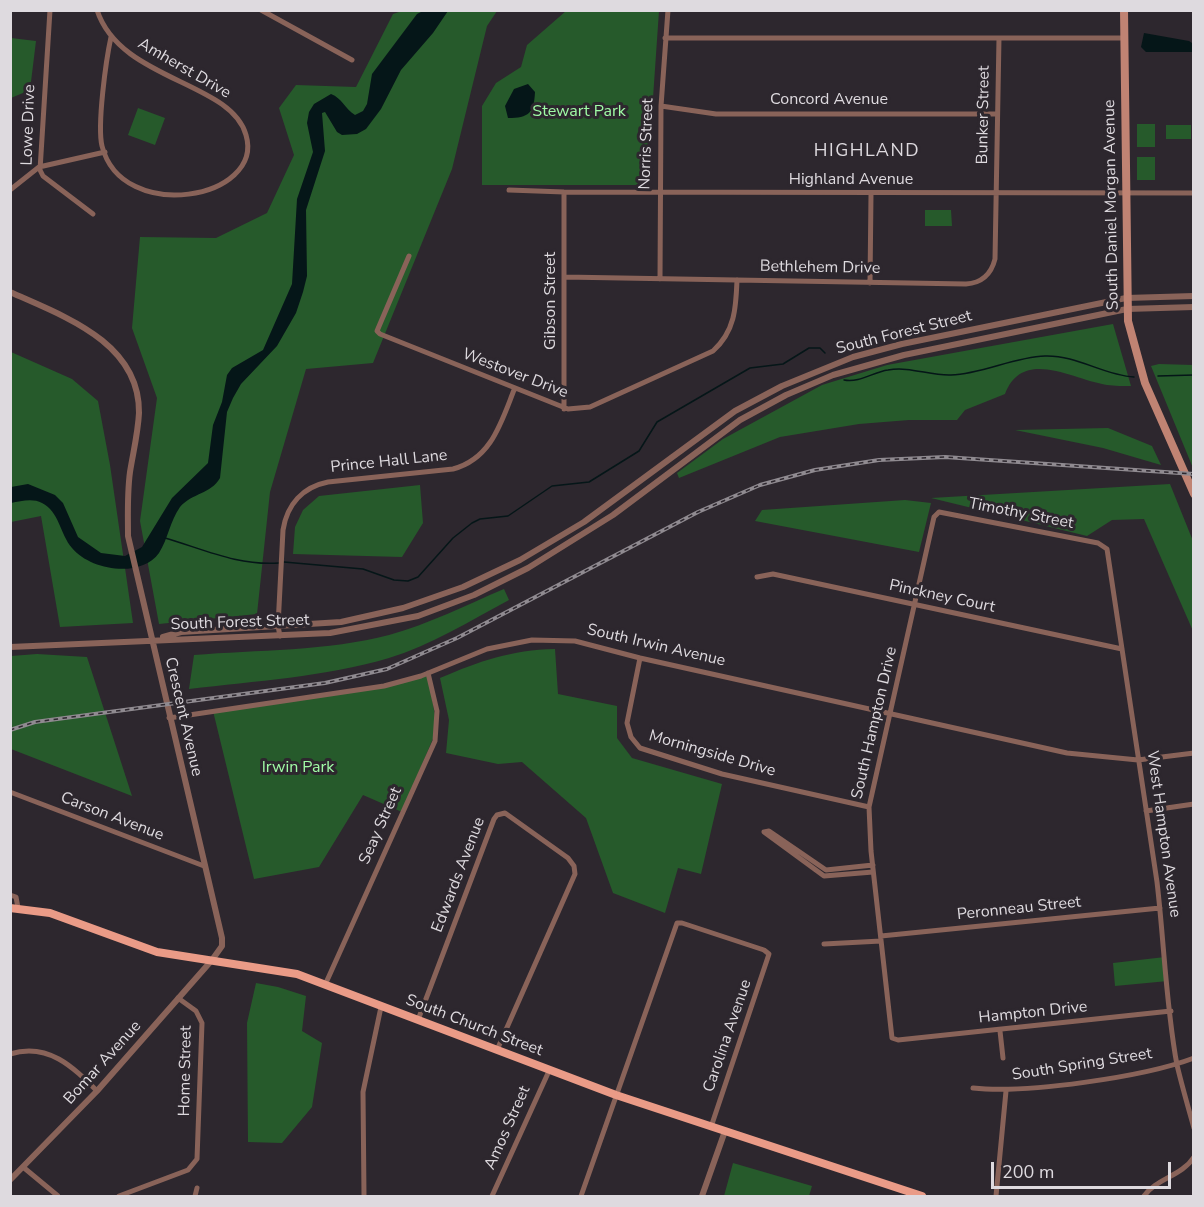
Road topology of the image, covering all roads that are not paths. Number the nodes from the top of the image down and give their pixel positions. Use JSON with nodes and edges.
{"nodes":[{"id":1,"x":50,"y":10,"type":"edge"},
{"id":2,"x":97,"y":10,"type":"edge"},
{"id":3,"x":261,"y":10,"type":"edge"},
{"id":4,"x":668,"y":10,"type":"edge"},
{"id":5,"x":1124,"y":10,"type":"edge"},
{"id":6,"x":111,"y":37,"type":"junction"},
{"id":7,"x":665,"y":38,"type":"junction"},
{"id":8,"x":999,"y":38,"type":"junction"},
{"id":9,"x":1123,"y":38,"type":"junction"},
{"id":10,"x":352,"y":60,"type":"dead end"},
{"id":11,"x":661,"y":106,"type":"junction"},
{"id":12,"x":997,"y":114,"type":"junction"},
{"id":13,"x":105,"y":153,"type":"junction"},
{"id":14,"x":39,"y":166,"type":"junction"},
{"id":15,"x":10,"y":190,"type":"edge"},
{"id":16,"x":509,"y":190,"type":"dead end"},
{"id":17,"x":564,"y":192,"type":"junction"},
{"id":18,"x":1125,"y":192,"type":"junction"},
{"id":19,"x":658,"y":193,"type":"junction"},
{"id":20,"x":995,"y":193,"type":"junction"},
{"id":21,"x":1194,"y":193,"type":"edge"},
{"id":22,"x":871,"y":194,"type":"junction"},
{"id":23,"x":93,"y":214,"type":"dead end"},
{"id":24,"x":410,"y":256,"type":"dead end"},
{"id":25,"x":564,"y":277,"type":"junction"},
{"id":26,"x":660,"y":279,"type":"junction"},
{"id":27,"x":737,"y":280,"type":"junction"},
{"id":28,"x":870,"y":283,"type":"junction"},
{"id":29,"x":10,"y":292,"type":"edge"},
{"id":30,"x":1194,"y":296,"type":"edge"},
{"id":31,"x":1126,"y":298,"type":"junction"},
{"id":32,"x":1194,"y":307,"type":"edge"},
{"id":33,"x":1127,"y":309,"type":"junction"},
{"id":34,"x":514,"y":390,"type":"junction"},
{"id":35,"x":564,"y":409,"type":"junction"},
{"id":36,"x":1194,"y":494,"type":"edge"},
{"id":37,"x":934,"y":518,"type":"joint"},
{"id":38,"x":1104,"y":545,"type":"joint"},
{"id":39,"x":758,"y":577,"type":"dead end"},
{"id":40,"x":915,"y":604,"type":"junction"},
{"id":41,"x":278,"y":626,"type":"junction"},
{"id":42,"x":280,"y":636,"type":"junction"},
{"id":43,"x":151,"y":639,"type":"junction"},
{"id":44,"x":10,"y":647,"type":"edge"},
{"id":45,"x":1122,"y":649,"type":"junction"},
{"id":46,"x":640,"y":658,"type":"junction"},
{"id":47,"x":428,"y":673,"type":"junction"},
{"id":48,"x":890,"y":713,"type":"junction"},
{"id":49,"x":169,"y":718,"type":"junction"},
{"id":50,"x":1194,"y":753,"type":"edge"},
{"id":51,"x":1138,"y":760,"type":"junction"},
{"id":52,"x":10,"y":792,"type":"edge"},
{"id":53,"x":1194,"y":804,"type":"edge"},
{"id":54,"x":869,"y":807,"type":"junction"},
{"id":55,"x":1146,"y":811,"type":"junction"},
{"id":56,"x":204,"y":866,"type":"junction"},
{"id":57,"x":873,"y":868,"type":"junction"},
{"id":58,"x":825,"y":873,"type":"junction"},
{"id":59,"x":10,"y":895,"type":"edge"},
{"id":60,"x":14,"y":908,"type":"edge"},
{"id":61,"x":1160,"y":908,"type":"junction"},
{"id":62,"x":881,"y":938,"type":"junction"},
{"id":63,"x":824,"y":944,"type":"dead end"},
{"id":64,"x":212,"y":960,"type":"junction"},
{"id":65,"x":325,"y":985,"type":"junction"},
{"id":66,"x":178,"y":998,"type":"junction"},
{"id":67,"x":381,"y":1007,"type":"junction"},
{"id":68,"x":1172,"y":1011,"type":"junction"},
{"id":69,"x":418,"y":1020,"type":"junction"},
{"id":70,"x":1000,"y":1030,"type":"junction"},
{"id":71,"x":898,"y":1040,"type":"joint"},
{"id":72,"x":497,"y":1050,"type":"junction"},
{"id":73,"x":10,"y":1054,"type":"edge"},
{"id":74,"x":1003,"y":1058,"type":"dead end"},
{"id":75,"x":1194,"y":1058,"type":"edge"},
{"id":76,"x":1177,"y":1063,"type":"junction"},
{"id":77,"x":549,"y":1071,"type":"junction"},
{"id":78,"x":973,"y":1088,"type":"dead end"},
{"id":79,"x":97,"y":1091,"type":"junction"},
{"id":80,"x":1006,"y":1091,"type":"junction"},
{"id":81,"x":616,"y":1095,"type":"junction"},
{"id":82,"x":711,"y":1127,"type":"junction"},
{"id":83,"x":1194,"y":1128,"type":"edge"},
{"id":84,"x":725,"y":1131,"type":"junction"},
{"id":85,"x":1194,"y":1157,"type":"edge"},
{"id":86,"x":23,"y":1167,"type":"junction"},
{"id":87,"x":10,"y":1180,"type":"edge"},
{"id":88,"x":197,"y":1188,"type":"dead end"},
{"id":89,"x":58,"y":1197,"type":"edge"},
{"id":90,"x":119,"y":1197,"type":"edge"},
{"id":91,"x":195,"y":1197,"type":"edge"},
{"id":92,"x":364,"y":1197,"type":"edge"},
{"id":93,"x":492,"y":1197,"type":"edge"},
{"id":94,"x":581,"y":1197,"type":"edge"},
{"id":95,"x":702,"y":1197,"type":"edge"},
{"id":96,"x":922,"y":1197,"type":"edge"},
{"id":97,"x":996,"y":1197,"type":"edge"},
{"id":98,"x":1144,"y":1197,"type":"edge"}],
"edges":[{"from":1,"to":14,"type":"street","name":"Lowe Drive"},
{"from":2,"to":6,"type":"street","name":"Amherst Drive"},
{"from":3,"to":10,"type":"street"},
{"from":4,"to":7,"type":"street","name":"Norris Street"},
{"from":5,"to":9,"type":"main road","name":"South Daniel Morgan Avenue"},
{"from":6,"to":13,"type":"street","name":"Amherst Drive"},
{"from":6,"to":13,"type":"street","name":"Amherst Drive"},
{"from":7,"to":8,"type":"street"},
{"from":7,"to":11,"type":"street","name":"Norris Street"},
{"from":8,"to":9,"type":"street"},
{"from":8,"to":12,"type":"street","name":"Bunker Street"},
{"from":9,"to":18,"type":"main road","name":"South Daniel Morgan Avenue"},
{"from":11,"to":12,"type":"street","name":"Concord Avenue"},
{"from":11,"to":19,"type":"street","name":"Norris Street"},
{"from":12,"to":20,"type":"street","name":"Bunker Street"},
{"from":13,"to":14,"type":"street"},
{"from":14,"to":15,"type":"street"},
{"from":14,"to":23,"type":"street","name":"Lowe Drive"},
{"from":16,"to":17,"type":"street","name":"Highland Avenue"},
{"from":17,"to":19,"type":"street","name":"Highland Avenue"},
{"from":17,"to":25,"type":"street","name":"Gibson Street"},
{"from":18,"to":20,"type":"street","name":"Highland Avenue"},
{"from":18,"to":21,"type":"street","name":"Highland Avenue"},
{"from":18,"to":31,"type":"main road","name":"South Daniel Morgan Avenue"},
{"from":19,"to":22,"type":"street","name":"Highland Avenue"},
{"from":19,"to":26,"type":"street","name":"Norris Street"},
{"from":20,"to":22,"type":"street","name":"Highland Avenue"},
{"from":20,"to":28,"type":"street","name":"Bethlehem Drive"},
{"from":22,"to":28,"type":"street"},
{"from":24,"to":34,"type":"street","name":"Westover Drive"},
{"from":25,"to":26,"type":"street","name":"Bethlehem Drive"},
{"from":25,"to":35,"type":"street","name":"Gibson Street"},
{"from":26,"to":27,"type":"street","name":"Bethlehem Drive"},
{"from":27,"to":28,"type":"street","name":"Bethlehem Drive"},
{"from":27,"to":35,"type":"street","name":"Westover Drive"},
{"from":29,"to":43,"type":"street","name":"Crescent Avenue"},
{"from":30,"to":31,"type":"street","name":"South Forest Street"},
{"from":31,"to":33,"type":"main road","name":"South Daniel Morgan Avenue"},
{"from":31,"to":41,"type":"street","name":"South Forest Street"},
{"from":32,"to":33,"type":"street","name":"South Forest Street"},
{"from":33,"to":36,"type":"main road","name":"South Daniel Morgan Avenue"},
{"from":33,"to":42,"type":"street","name":"South Forest Street"},
{"from":34,"to":35,"type":"street","name":"Westover Drive"},
{"from":34,"to":41,"type":"street","name":"Prince Hall Lane"},
{"from":37,"to":38,"type":"street","name":"Timothy Street"},
{"from":37,"to":40,"type":"street","name":"South Hampton Drive"},
{"from":38,"to":45,"type":"street","name":"West Hampton Avenue"},
{"from":39,"to":40,"type":"street","name":"Pinckney Court"},
{"from":40,"to":45,"type":"street","name":"Pinckney Court"},
{"from":40,"to":48,"type":"street","name":"South Hampton Drive"},
{"from":41,"to":42,"type":"street","name":"Prince Hall Lane"},
{"from":41,"to":43,"type":"street","name":"South Forest Street"},
{"from":42,"to":43,"type":"street","name":"South Forest Street"},
{"from":43,"to":44,"type":"street"},
{"from":43,"to":49,"type":"street","name":"Crescent Avenue"},
{"from":45,"to":51,"type":"street","name":"West Hampton Avenue"},
{"from":46,"to":47,"type":"street","name":"South Irwin Avenue"},
{"from":46,"to":48,"type":"street","name":"South Irwin Avenue"},
{"from":46,"to":54,"type":"street","name":"Morningside Drive"},
{"from":47,"to":49,"type":"street","name":"South Irwin Avenue"},
{"from":47,"to":65,"type":"street","name":"Seay Street"},
{"from":48,"to":51,"type":"street","name":"South Irwin Avenue"},
{"from":48,"to":54,"type":"street","name":"South Hampton Drive"},
{"from":49,"to":56,"type":"street","name":"Crescent Avenue"},
{"from":50,"to":51,"type":"street","name":"South Irwin Avenue"},
{"from":51,"to":55,"type":"street","name":"West Hampton Avenue"},
{"from":52,"to":56,"type":"street","name":"Carson Avenue"},
{"from":53,"to":55,"type":"street"},
{"from":54,"to":57,"type":"street","name":"South Hampton Drive"},
{"from":55,"to":61,"type":"street","name":"West Hampton Avenue"},
{"from":56,"to":64,"type":"street","name":"Crescent Avenue"},
{"from":57,"to":58,"type":"street"},
{"from":57,"to":62,"type":"street","name":"South Hampton Drive"},
{"from":58,"to":58,"type":"street"},
{"from":59,"to":60,"type":"street"},
{"from":60,"to":64,"type":"main road","name":"South Church Street"},
{"from":61,"to":62,"type":"street","name":"Peronneau Street"},
{"from":61,"to":68,"type":"street","name":"West Hampton Avenue"},
{"from":62,"to":63,"type":"street","name":"Peronneau Street"},
{"from":62,"to":71,"type":"street","name":"South Hampton Drive"},
{"from":64,"to":65,"type":"main road","name":"South Church Street"},
{"from":64,"to":66,"type":"street","name":"Bomar Avenue"},
{"from":65,"to":67,"type":"main road","name":"South Church Street"},
{"from":66,"to":79,"type":"street","name":"Bomar Avenue"},
{"from":66,"to":90,"type":"street","name":"Home Street"},
{"from":67,"to":69,"type":"main road","name":"South Church Street"},
{"from":67,"to":92,"type":"street"},
{"from":68,"to":70,"type":"street","name":"Hampton Drive"},
{"from":68,"to":76,"type":"street","name":"West Hampton Avenue"},
{"from":69,"to":72,"type":"main road","name":"South Church Street"},
{"from":69,"to":72,"type":"street","name":"Edwards Avenue"},
{"from":70,"to":71,"type":"street","name":"Hampton Drive"},
{"from":70,"to":74,"type":"street"},
{"from":72,"to":77,"type":"main road","name":"South Church Street"},
{"from":73,"to":79,"type":"street"},
{"from":75,"to":76,"type":"street","name":"South Spring Street"},
{"from":76,"to":80,"type":"street","name":"South Spring Street"},
{"from":76,"to":83,"type":"street","name":"West Hampton Avenue"},
{"from":77,"to":81,"type":"main road","name":"South Church Street"},
{"from":77,"to":93,"type":"street","name":"Amos Street"},
{"from":78,"to":80,"type":"street","name":"South Spring Street"},
{"from":79,"to":86,"type":"street","name":"Bomar Avenue"},
{"from":80,"to":97,"type":"street"},
{"from":81,"to":82,"type":"main road","name":"South Church Street"},
{"from":81,"to":82,"type":"street","name":"Carolina Avenue"},
{"from":81,"to":94,"type":"street"},
{"from":82,"to":84,"type":"main road","name":"South Church Street"},
{"from":84,"to":95,"type":"street"},
{"from":84,"to":96,"type":"main road","name":"South Church Street"},
{"from":85,"to":98,"type":"street"},
{"from":86,"to":87,"type":"street","name":"Bomar Avenue"},
{"from":86,"to":89,"type":"street"},
{"from":88,"to":91,"type":"street"}]}
